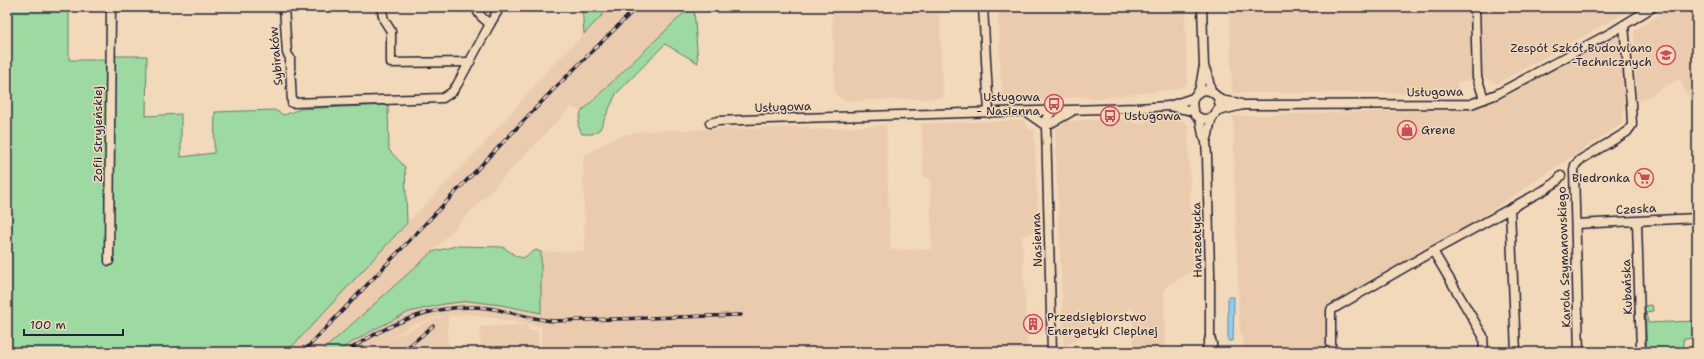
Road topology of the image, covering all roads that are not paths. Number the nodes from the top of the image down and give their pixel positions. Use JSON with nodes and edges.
{"nodes":[{"id":1,"x":111,"y":7,"type":"edge"},
{"id":2,"x":284,"y":7,"type":"edge"},
{"id":3,"x":381,"y":7,"type":"edge"},
{"id":4,"x":477,"y":7,"type":"edge"},
{"id":5,"x":500,"y":7,"type":"edge"},
{"id":6,"x":983,"y":7,"type":"edge"},
{"id":7,"x":1202,"y":7,"type":"edge"},
{"id":8,"x":1474,"y":7,"type":"edge"},
{"id":9,"x":1653,"y":7,"type":"edge"},
{"id":10,"x":490,"y":24,"type":"junction"},
{"id":11,"x":1624,"y":25,"type":"junction"},
{"id":12,"x":470,"y":62,"type":"junction"},
{"id":13,"x":1204,"y":67,"type":"junction"},
{"id":14,"x":1212,"y":92,"type":"junction"},
{"id":15,"x":1195,"y":96,"type":"junction"},
{"id":16,"x":1218,"y":98,"type":"junction"},
{"id":17,"x":1484,"y":99,"type":"junction"},
{"id":18,"x":1243,"y":105,"type":"junction"},
{"id":19,"x":1169,"y":106,"type":"junction"},
{"id":20,"x":1075,"y":110,"type":"junction"},
{"id":21,"x":1052,"y":111,"type":"junction"},
{"id":22,"x":1193,"y":111,"type":"junction"},
{"id":23,"x":1026,"y":112,"type":"junction"},
{"id":24,"x":989,"y":113,"type":"junction"},
{"id":25,"x":1215,"y":114,"type":"junction"},
{"id":26,"x":1200,"y":118,"type":"junction"},
{"id":27,"x":710,"y":123,"type":"dead end"},
{"id":28,"x":1046,"y":126,"type":"junction"},
{"id":29,"x":1206,"y":141,"type":"junction"},
{"id":30,"x":1561,"y":176,"type":"dead end"},
{"id":31,"x":1510,"y":209,"type":"junction"},
{"id":32,"x":1697,"y":218,"type":"edge"},
{"id":33,"x":1637,"y":222,"type":"junction"},
{"id":34,"x":1576,"y":227,"type":"junction"},
{"id":35,"x":1433,"y":251,"type":"junction"},
{"id":36,"x":109,"y":261,"type":"dead end"},
{"id":37,"x":1210,"y":337,"type":"junction"},
{"id":38,"x":1052,"y":352,"type":"edge"},
{"id":39,"x":1206,"y":352,"type":"edge"},
{"id":40,"x":1212,"y":352,"type":"edge"},
{"id":41,"x":1331,"y":352,"type":"edge"},
{"id":42,"x":1484,"y":352,"type":"edge"},
{"id":43,"x":1516,"y":352,"type":"edge"},
{"id":44,"x":1579,"y":352,"type":"edge"},
{"id":45,"x":1641,"y":352,"type":"edge"}],
"edges":[{"from":1,"to":36,"type":"street","name":"Zofii Stryjeńskiej"},
{"from":2,"to":12,"type":"street","name":"Sybiraków"},
{"from":3,"to":12,"type":"street"},
{"from":4,"to":10,"type":"street"},
{"from":5,"to":10,"type":"street"},
{"from":6,"to":24,"type":"street"},
{"from":7,"to":13,"type":"street"},
{"from":8,"to":17,"type":"street"},
{"from":9,"to":11,"type":"street","name":"Usługowa"},
{"from":10,"to":12,"type":"street"},
{"from":11,"to":17,"type":"street","name":"Usługowa"},
{"from":11,"to":34,"type":"street","name":"Karola Szymanowskiego"},
{"from":13,"to":14,"type":"street"},
{"from":13,"to":15,"type":"street"},
{"from":14,"to":15,"type":"street"},
{"from":14,"to":16,"type":"street"},
{"from":15,"to":19,"type":"street","name":"Usługowa"},
{"from":15,"to":22,"type":"street"},
{"from":16,"to":18,"type":"street","name":"Usługowa"},
{"from":16,"to":25,"type":"street"},
{"from":17,"to":18,"type":"street","name":"Usługowa"},
{"from":18,"to":25,"type":"street","name":"Usługowa"},
{"from":19,"to":20,"type":"street","name":"Usługowa"},
{"from":19,"to":22,"type":"street","name":"Usługowa"},
{"from":20,"to":21,"type":"street","name":"Usługowa"},
{"from":20,"to":28,"type":"street","name":"Usługowa"},
{"from":21,"to":23,"type":"street","name":"Usługowa"},
{"from":21,"to":28,"type":"street"},
{"from":22,"to":26,"type":"street"},
{"from":23,"to":24,"type":"street","name":"Usługowa"},
{"from":23,"to":28,"type":"street"},
{"from":24,"to":27,"type":"street","name":"Usługowa"},
{"from":25,"to":26,"type":"street"},
{"from":25,"to":29,"type":"street","name":"Hanzeatycka"},
{"from":26,"to":29,"type":"street","name":"Hanzeatycka"},
{"from":28,"to":38,"type":"street","name":"Nasienna"},
{"from":29,"to":37,"type":"street","name":"Hanzeatycka"},
{"from":30,"to":31,"type":"street"},
{"from":31,"to":35,"type":"street"},
{"from":31,"to":43,"type":"street"},
{"from":32,"to":33,"type":"street","name":"Czeska"},
{"from":33,"to":34,"type":"street","name":"Czeska"},
{"from":33,"to":45,"type":"street","name":"Kubańska"},
{"from":34,"to":44,"type":"street","name":"Karola Szymanowskiego"},
{"from":35,"to":41,"type":"street"},
{"from":35,"to":42,"type":"street"},
{"from":37,"to":39,"type":"street","name":"Hanzeatycka"},
{"from":37,"to":40,"type":"street","name":"Hanzeatycka"}]}
